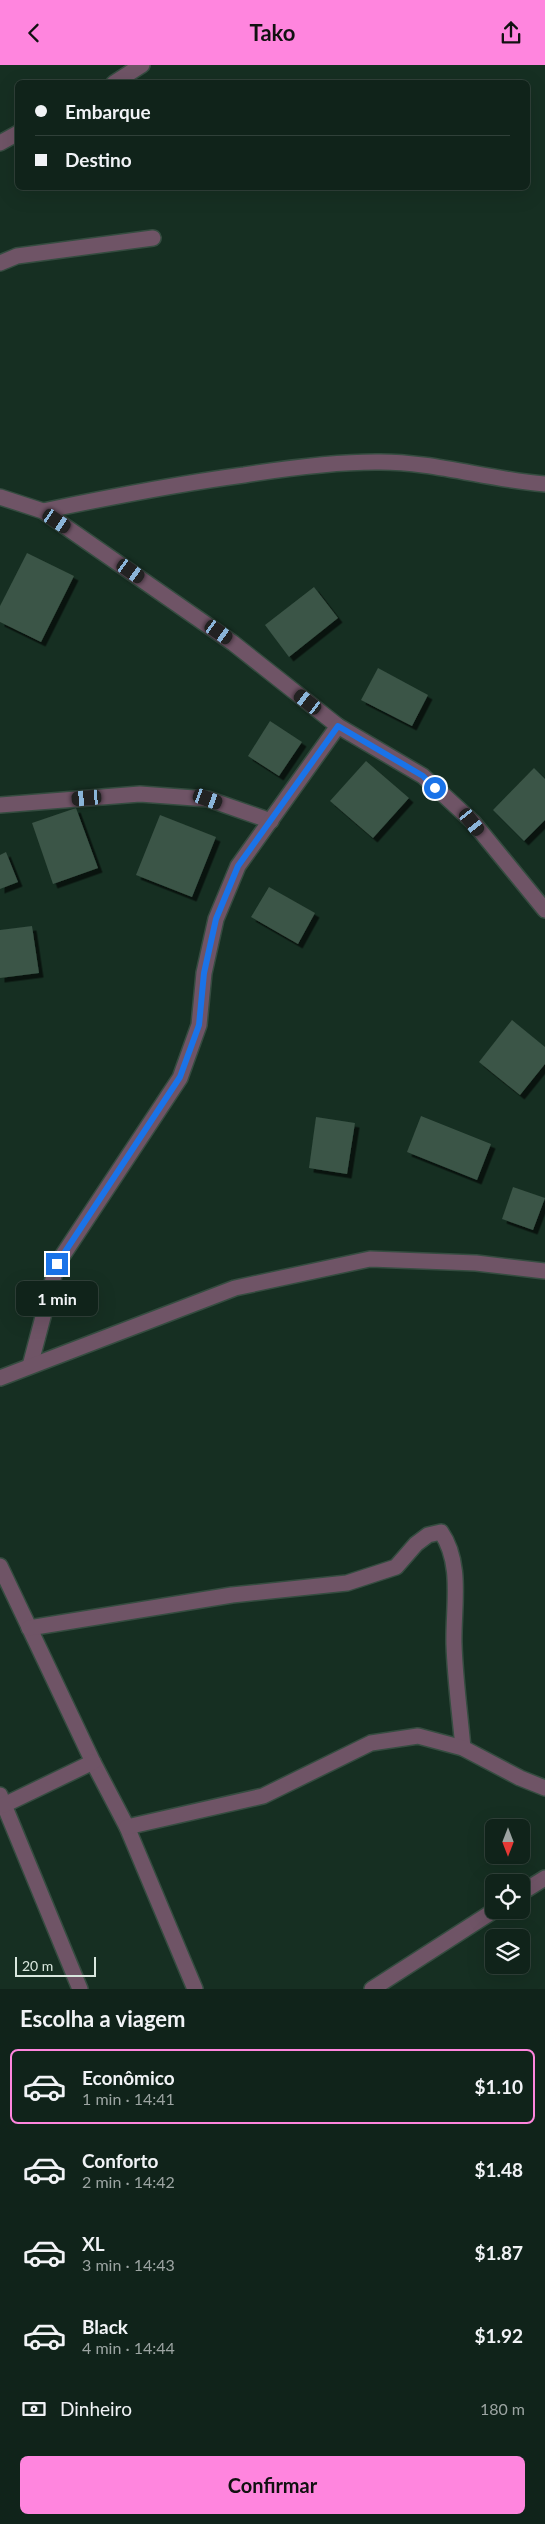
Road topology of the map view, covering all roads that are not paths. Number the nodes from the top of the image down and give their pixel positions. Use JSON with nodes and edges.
{"nodes":[{"id":1,"x":142,"y":65,"type":"edge"},
{"id":2,"x":119,"y":80,"type":"edge"},
{"id":3,"x":15,"y":135,"type":"edge"},
{"id":4,"x":0,"y":143,"type":"edge"},
{"id":5,"x":153,"y":238,"type":"dead end"},
{"id":6,"x":0,"y":263,"type":"edge"},
{"id":7,"x":545,"y":484,"type":"edge"},
{"id":8,"x":0,"y":497,"type":"edge"},
{"id":9,"x":43,"y":511,"type":"junction"},
{"id":10,"x":338,"y":726,"type":"junction"},
{"id":11,"x":0,"y":805,"type":"edge"},
{"id":12,"x":270,"y":821,"type":"junction"},
{"id":13,"x":545,"y":911,"type":"edge"},
{"id":14,"x":545,"y":1271,"type":"edge"},
{"id":15,"x":30,"y":1366,"type":"junction"},
{"id":16,"x":0,"y":1378,"type":"edge"},
{"id":17,"x":0,"y":1566,"type":"edge"},
{"id":18,"x":29,"y":1628,"type":"junction"},
{"id":19,"x":463,"y":1748,"type":"junction"},
{"id":20,"x":93,"y":1762,"type":"junction"},
{"id":21,"x":545,"y":1787,"type":"edge"},
{"id":22,"x":2,"y":1800,"type":"edge"},
{"id":23,"x":6,"y":1827,"type":"edge"},
{"id":24,"x":127,"y":1827,"type":"junction"},
{"id":25,"x":545,"y":1878,"type":"edge"},
{"id":26,"x":530,"y":1887,"type":"edge"},
{"id":27,"x":485,"y":1916,"type":"edge"},
{"id":28,"x":80,"y":1989,"type":"edge"},
{"id":29,"x":195,"y":1989,"type":"edge"},
{"id":30,"x":372,"y":1989,"type":"edge"}],
"edges":[{"from":1,"to":2,"type":"street"},
{"from":3,"to":4,"type":"street"},
{"from":5,"to":6,"type":"street"},
{"from":7,"to":9,"type":"street"},
{"from":8,"to":9,"type":"street"},
{"from":9,"to":10,"type":"street"},
{"from":10,"to":12,"type":"street"},
{"from":10,"to":13,"type":"street"},
{"from":11,"to":12,"type":"street"},
{"from":12,"to":15,"type":"street"},
{"from":14,"to":15,"type":"street"},
{"from":15,"to":16,"type":"street"},
{"from":17,"to":18,"type":"street"},
{"from":18,"to":19,"type":"street"},
{"from":18,"to":20,"type":"street"},
{"from":19,"to":21,"type":"street"},
{"from":19,"to":24,"type":"street"},
{"from":20,"to":22,"type":"street"},
{"from":20,"to":24,"type":"street"},
{"from":22,"to":23,"type":"street"},
{"from":23,"to":28,"type":"street"},
{"from":24,"to":29,"type":"street"},
{"from":25,"to":26,"type":"street"},
{"from":27,"to":30,"type":"street"}]}
